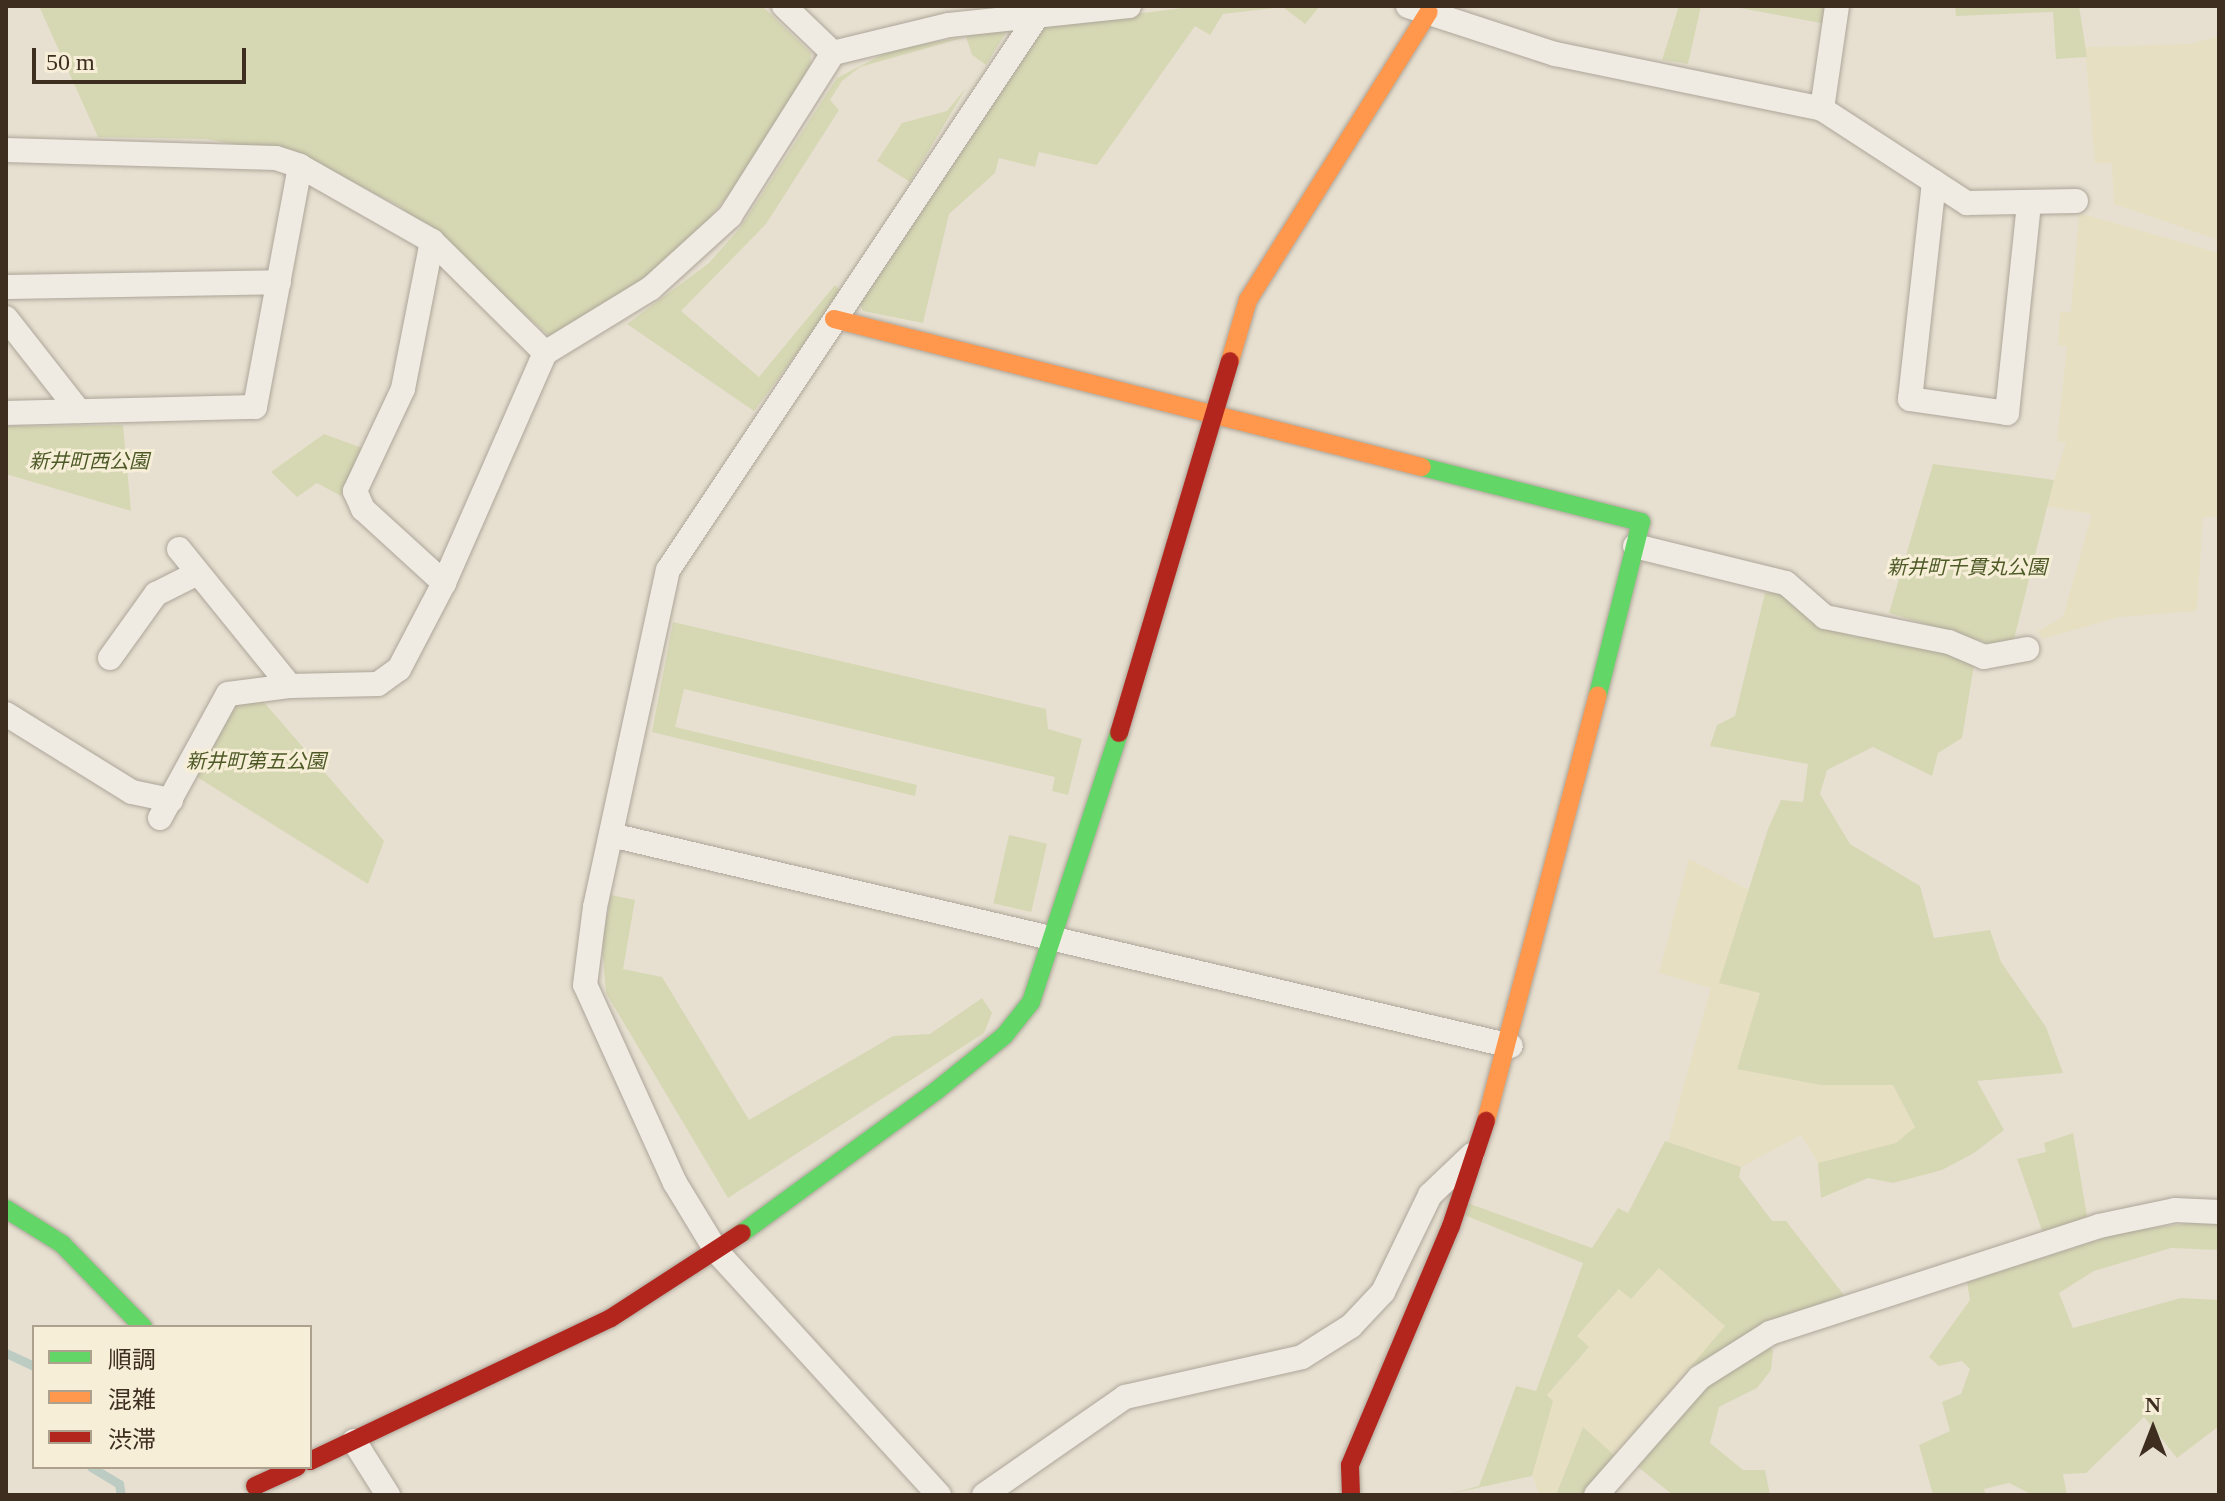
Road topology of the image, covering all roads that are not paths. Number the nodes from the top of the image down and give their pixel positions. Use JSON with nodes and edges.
{"nodes":[{"id":1,"x":784,"y":6,"type":"edge"},
{"id":2,"x":1129,"y":6,"type":"edge"},
{"id":3,"x":1837,"y":6,"type":"edge"},
{"id":4,"x":1424,"y":8,"type":"edge"},
{"id":5,"x":1036,"y":18,"type":"junction"},
{"id":6,"x":833,"y":53,"type":"junction"},
{"id":7,"x":1822,"y":109,"type":"junction"},
{"id":8,"x":6,"y":150,"type":"edge"},
{"id":9,"x":300,"y":166,"type":"junction"},
{"id":10,"x":1934,"y":182,"type":"junction"},
{"id":11,"x":2076,"y":201,"type":"dead end"},
{"id":12,"x":2029,"y":203,"type":"junction"},
{"id":13,"x":432,"y":241,"type":"junction"},
{"id":14,"x":279,"y":282,"type":"junction"},
{"id":15,"x":6,"y":287,"type":"edge"},
{"id":16,"x":6,"y":318,"type":"edge"},
{"id":17,"x":834,"y":319,"type":"junction"},
{"id":18,"x":545,"y":353,"type":"junction"},
{"id":19,"x":79,"y":411,"type":"junction"},
{"id":20,"x":6,"y":413,"type":"edge"},
{"id":21,"x":1214,"y":413,"type":"junction"},
{"id":22,"x":1635,"y":546,"type":"junction"},
{"id":23,"x":179,"y":549,"type":"dead end"},
{"id":24,"x":196,"y":574,"type":"junction"},
{"id":25,"x":444,"y":583,"type":"junction"},
{"id":26,"x":2027,"y":649,"type":"dead end"},
{"id":27,"x":110,"y":658,"type":"dead end"},
{"id":28,"x":290,"y":686,"type":"junction"},
{"id":29,"x":6,"y":714,"type":"edge"},
{"id":30,"x":611,"y":835,"type":"junction"},
{"id":31,"x":1055,"y":939,"type":"junction"},
{"id":32,"x":1511,"y":1046,"type":"junction"},
{"id":33,"x":1472,"y":1155,"type":"junction"},
{"id":34,"x":6,"y":1209,"type":"edge"},
{"id":35,"x":2219,"y":1212,"type":"edge"},
{"id":36,"x":717,"y":1252,"type":"junction"},
{"id":37,"x":141,"y":1325,"type":"edge"},
{"id":38,"x":354,"y":1441,"type":"junction"},
{"id":39,"x":312,"y":1460,"type":"edge"},
{"id":40,"x":246,"y":1469,"type":"edge"},
{"id":41,"x":294,"y":1469,"type":"edge"},
{"id":42,"x":257,"y":1490,"type":"edge"},
{"id":43,"x":388,"y":1495,"type":"edge"},
{"id":44,"x":939,"y":1495,"type":"edge"},
{"id":45,"x":984,"y":1495,"type":"edge"},
{"id":46,"x":1351,"y":1495,"type":"edge"},
{"id":47,"x":1596,"y":1495,"type":"edge"}],
"edges":[{"from":1,"to":6,"type":"street"},
{"from":2,"to":5,"type":"street"},
{"from":3,"to":7,"type":"street"},
{"from":4,"to":7,"type":"street"},
{"from":4,"to":21,"type":"street"},
{"from":5,"to":6,"type":"street"},
{"from":5,"to":17,"type":"street"},
{"from":6,"to":18,"type":"street"},
{"from":7,"to":10,"type":"street"},
{"from":8,"to":9,"type":"street"},
{"from":9,"to":13,"type":"street"},
{"from":9,"to":14,"type":"street"},
{"from":10,"to":12,"type":"street"},
{"from":10,"to":12,"type":"street"},
{"from":11,"to":12,"type":"street"},
{"from":13,"to":18,"type":"street"},
{"from":13,"to":25,"type":"street"},
{"from":14,"to":15,"type":"street"},
{"from":14,"to":19,"type":"street"},
{"from":16,"to":19,"type":"street"},
{"from":17,"to":21,"type":"street"},
{"from":17,"to":30,"type":"street"},
{"from":18,"to":25,"type":"street"},
{"from":19,"to":20,"type":"street"},
{"from":21,"to":22,"type":"street"},
{"from":21,"to":31,"type":"street"},
{"from":22,"to":26,"type":"street"},
{"from":22,"to":32,"type":"street"},
{"from":23,"to":24,"type":"street"},
{"from":24,"to":27,"type":"street"},
{"from":24,"to":28,"type":"street"},
{"from":25,"to":28,"type":"street"},
{"from":28,"to":29,"type":"street"},
{"from":30,"to":31,"type":"street"},
{"from":30,"to":36,"type":"street"},
{"from":31,"to":32,"type":"street"},
{"from":31,"to":36,"type":"street"},
{"from":32,"to":33,"type":"street"},
{"from":33,"to":45,"type":"street"},
{"from":33,"to":46,"type":"street"},
{"from":34,"to":37,"type":"street"},
{"from":35,"to":47,"type":"street"},
{"from":36,"to":38,"type":"street"},
{"from":36,"to":44,"type":"street"},
{"from":38,"to":39,"type":"street"},
{"from":38,"to":43,"type":"street"},
{"from":40,"to":42,"type":"street"},
{"from":41,"to":42,"type":"street"}]}
